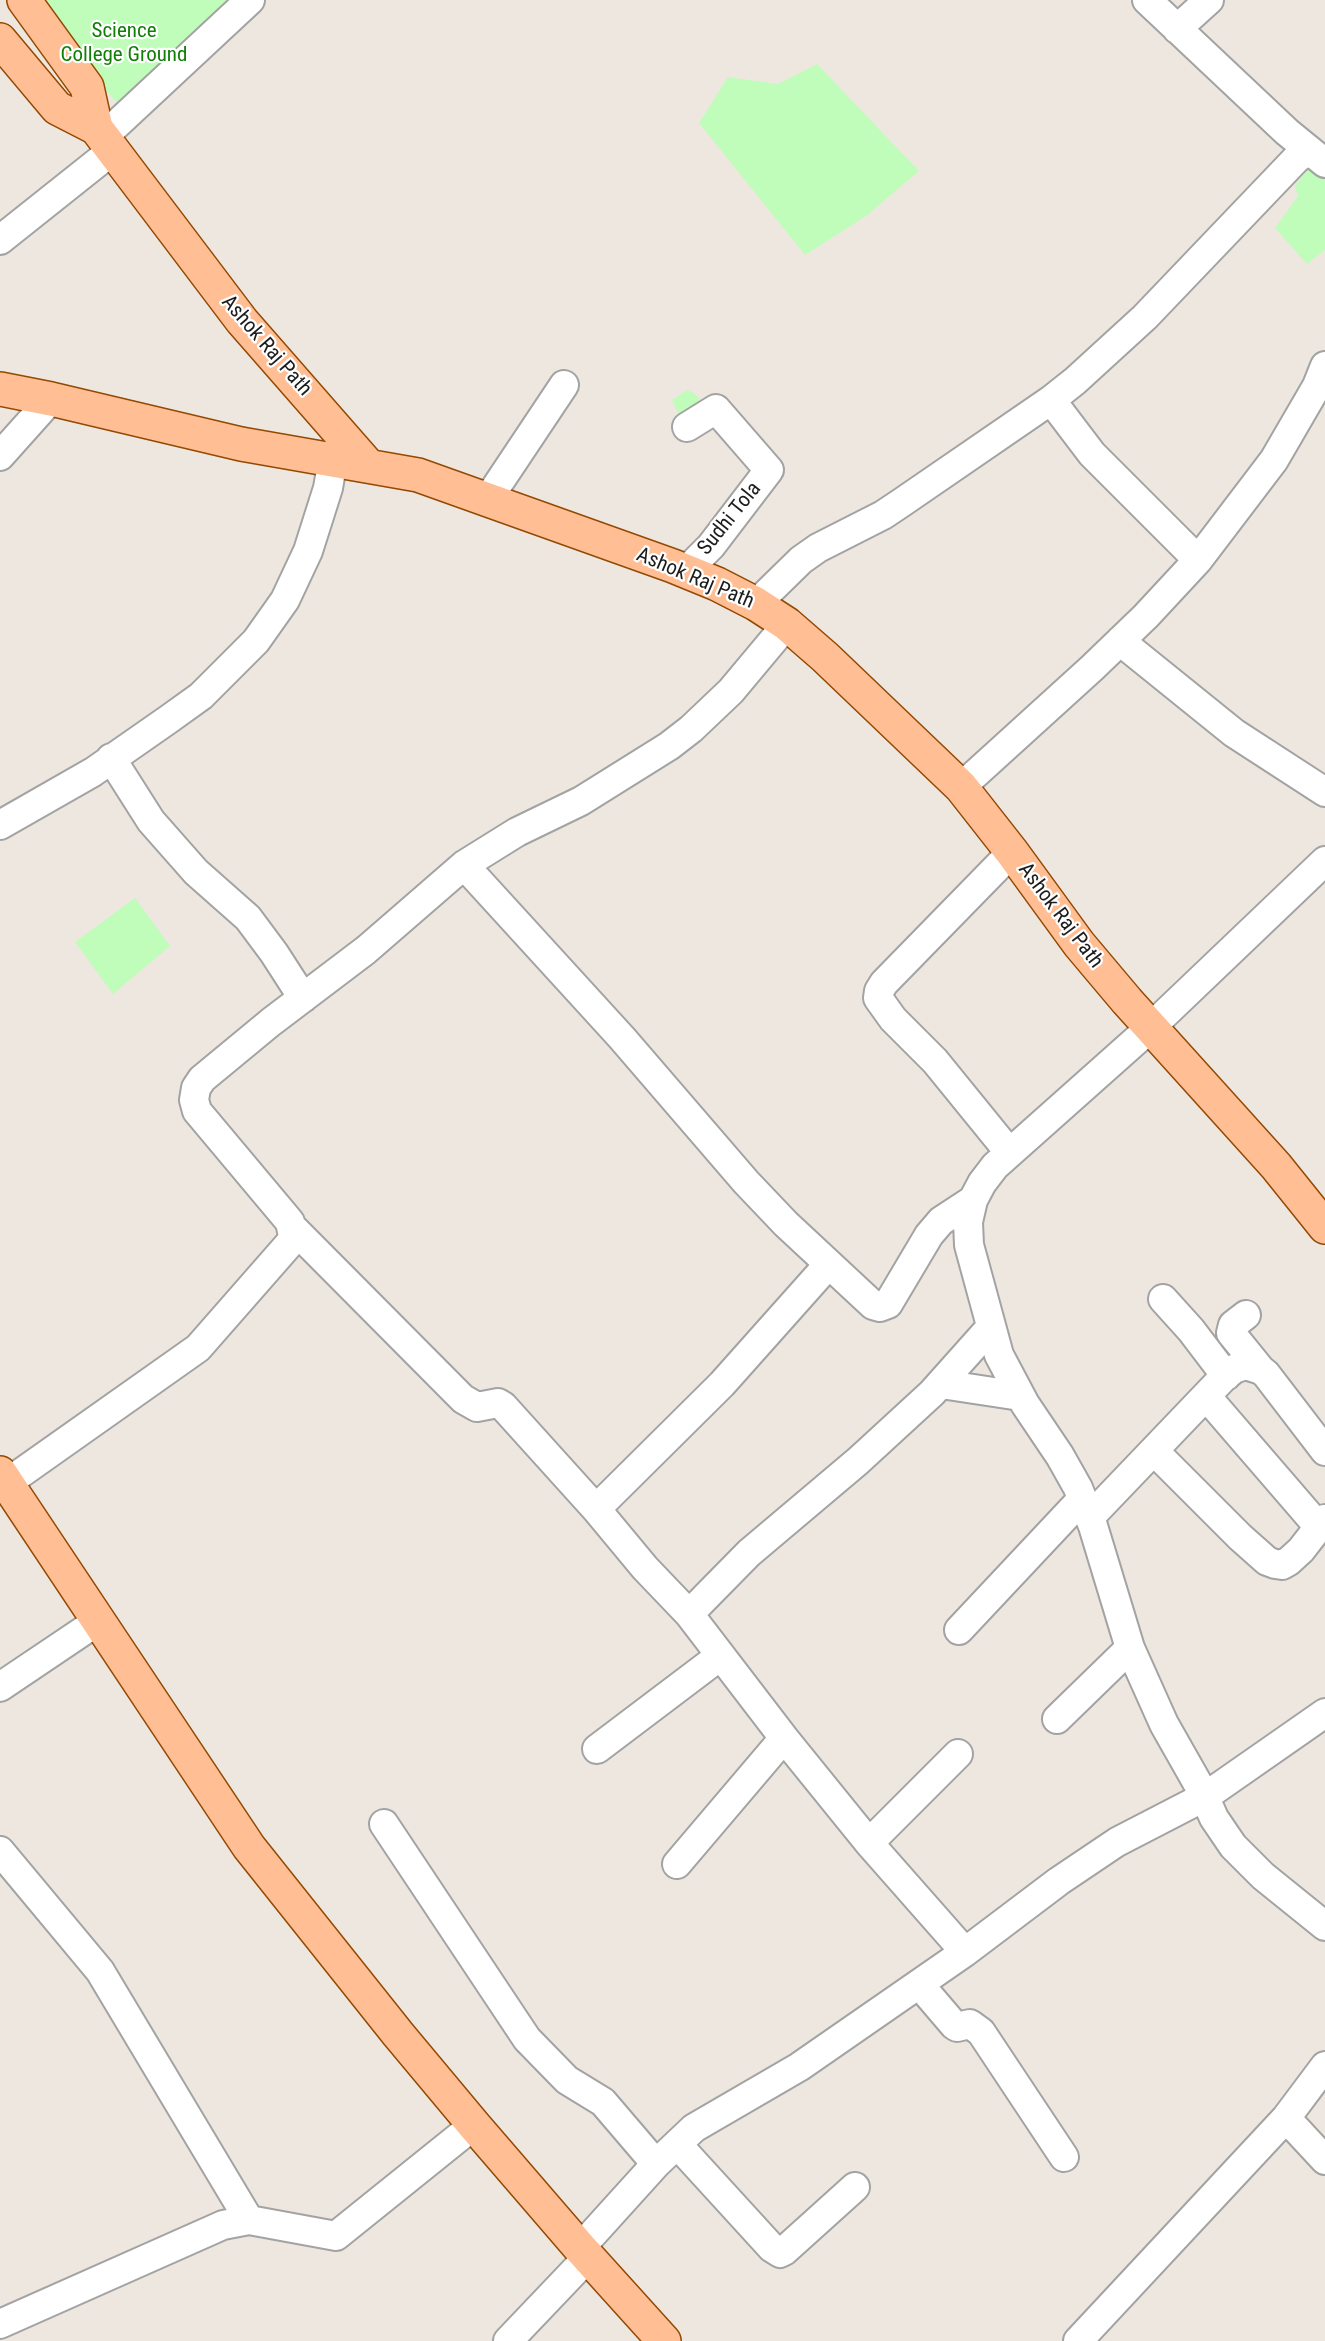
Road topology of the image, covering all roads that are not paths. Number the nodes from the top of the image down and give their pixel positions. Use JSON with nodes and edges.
{"nodes":[{"id":1,"x":24,"y":0,"type":"edge"},
{"id":2,"x":249,"y":0,"type":"edge"},
{"id":3,"x":1147,"y":0,"type":"edge"},
{"id":4,"x":1209,"y":0,"type":"edge"},
{"id":5,"x":1178,"y":29,"type":"junction"},
{"id":6,"x":0,"y":40,"type":"edge"},
{"id":7,"x":104,"y":139,"type":"junction"},
{"id":8,"x":1317,"y":157,"type":"edge"},
{"id":9,"x":0,"y":240,"type":"edge"},
{"id":10,"x":1325,"y":366,"type":"edge"},
{"id":11,"x":564,"y":385,"type":"dead end"},
{"id":12,"x":0,"y":389,"type":"edge"},
{"id":13,"x":51,"y":399,"type":"junction"},
{"id":14,"x":1051,"y":400,"type":"junction"},
{"id":15,"x":687,"y":427,"type":"dead end"},
{"id":16,"x":0,"y":456,"type":"edge"},
{"id":17,"x":333,"y":459,"type":"junction"},
{"id":18,"x":368,"y":465,"type":"junction"},
{"id":19,"x":488,"y":499,"type":"junction"},
{"id":20,"x":1198,"y":560,"type":"junction"},
{"id":21,"x":686,"y":572,"type":"junction"},
{"id":22,"x":756,"y":604,"type":"junction"},
{"id":23,"x":787,"y":624,"type":"junction"},
{"id":24,"x":1120,"y":641,"type":"junction"},
{"id":25,"x":111,"y":758,"type":"junction"},
{"id":26,"x":960,"y":787,"type":"junction"},
{"id":27,"x":1325,"y":792,"type":"edge"},
{"id":28,"x":0,"y":825,"type":"edge"},
{"id":29,"x":1012,"y":852,"type":"junction"},
{"id":30,"x":1325,"y":861,"type":"edge"},
{"id":31,"x":464,"y":865,"type":"junction"},
{"id":32,"x":303,"y":998,"type":"junction"},
{"id":33,"x":1150,"y":1028,"type":"junction"},
{"id":34,"x":1009,"y":1152,"type":"junction"},
{"id":35,"x":973,"y":1200,"type":"junction"},
{"id":36,"x":1325,"y":1227,"type":"edge"},
{"id":37,"x":293,"y":1228,"type":"junction"},
{"id":38,"x":828,"y":1264,"type":"junction"},
{"id":39,"x":1163,"y":1299,"type":"dead end"},
{"id":40,"x":1246,"y":1315,"type":"dead end"},
{"id":41,"x":990,"y":1328,"type":"junction"},
{"id":42,"x":1261,"y":1370,"type":"junction"},
{"id":43,"x":1226,"y":1376,"type":"junction"},
{"id":44,"x":941,"y":1384,"type":"junction"},
{"id":45,"x":1020,"y":1396,"type":"junction"},
{"id":46,"x":1206,"y":1396,"type":"junction"},
{"id":47,"x":1154,"y":1451,"type":"junction"},
{"id":48,"x":1325,"y":1451,"type":"edge"},
{"id":49,"x":3,"y":1478,"type":"edge"},
{"id":50,"x":1086,"y":1508,"type":"junction"},
{"id":51,"x":596,"y":1509,"type":"junction"},
{"id":52,"x":1322,"y":1523,"type":"edge"},
{"id":53,"x":689,"y":1614,"type":"junction"},
{"id":54,"x":99,"y":1621,"type":"junction"},
{"id":55,"x":959,"y":1630,"type":"dead end"},
{"id":56,"x":1130,"y":1648,"type":"junction"},
{"id":57,"x":720,"y":1656,"type":"junction"},
{"id":58,"x":0,"y":1687,"type":"edge"},
{"id":59,"x":1325,"y":1713,"type":"edge"},
{"id":60,"x":1057,"y":1719,"type":"dead end"},
{"id":61,"x":784,"y":1737,"type":"junction"},
{"id":62,"x":597,"y":1749,"type":"dead end"},
{"id":63,"x":958,"y":1754,"type":"dead end"},
{"id":64,"x":1204,"y":1797,"type":"junction"},
{"id":65,"x":384,"y":1824,"type":"dead end"},
{"id":66,"x":869,"y":1843,"type":"junction"},
{"id":67,"x":0,"y":1851,"type":"edge"},
{"id":68,"x":677,"y":1864,"type":"dead end"},
{"id":69,"x":1325,"y":1926,"type":"edge"},
{"id":70,"x":965,"y":1952,"type":"junction"},
{"id":71,"x":919,"y":1984,"type":"junction"},
{"id":72,"x":1320,"y":2083,"type":"edge"},
{"id":73,"x":1286,"y":2118,"type":"junction"},
{"id":74,"x":474,"y":2125,"type":"junction"},
{"id":75,"x":677,"y":2144,"type":"junction"},
{"id":76,"x":1064,"y":2157,"type":"dead end"},
{"id":77,"x":1325,"y":2160,"type":"edge"},
{"id":78,"x":656,"y":2164,"type":"junction"},
{"id":79,"x":855,"y":2187,"type":"dead end"},
{"id":80,"x":249,"y":2220,"type":"junction"},
{"id":81,"x":584,"y":2252,"type":"junction"},
{"id":82,"x":0,"y":2324,"type":"edge"},
{"id":83,"x":508,"y":2341,"type":"edge"},
{"id":84,"x":664,"y":2341,"type":"edge"},
{"id":85,"x":1078,"y":2341,"type":"edge"}],
"edges":[{"from":1,"to":7,"type":"main road"},
{"from":2,"to":7,"type":"street"},
{"from":3,"to":5,"type":"street"},
{"from":4,"to":5,"type":"street"},
{"from":5,"to":8,"type":"street"},
{"from":6,"to":7,"type":"main road","name":"Ashok Raj Path"},
{"from":7,"to":9,"type":"street"},
{"from":7,"to":18,"type":"main road","name":"Ashok Raj Path"},
{"from":8,"to":14,"type":"street"},
{"from":10,"to":20,"type":"street"},
{"from":11,"to":19,"type":"street"},
{"from":12,"to":13,"type":"main road"},
{"from":13,"to":16,"type":"street"},
{"from":13,"to":17,"type":"main road"},
{"from":14,"to":20,"type":"street"},
{"from":14,"to":22,"type":"street"},
{"from":15,"to":21,"type":"street","name":"Sudhi Tola"},
{"from":17,"to":18,"type":"main road"},
{"from":17,"to":25,"type":"street"},
{"from":18,"to":19,"type":"main road","name":"Ashok Raj Path"},
{"from":19,"to":21,"type":"main road","name":"Ashok Raj Path"},
{"from":20,"to":24,"type":"street"},
{"from":21,"to":22,"type":"main road","name":"Ashok Raj Path"},
{"from":22,"to":23,"type":"main road","name":"Ashok Raj Path"},
{"from":23,"to":26,"type":"main road","name":"Ashok Raj Path"},
{"from":23,"to":31,"type":"street"},
{"from":24,"to":26,"type":"street"},
{"from":24,"to":27,"type":"street"},
{"from":25,"to":28,"type":"street"},
{"from":25,"to":32,"type":"street"},
{"from":26,"to":29,"type":"main road","name":"Ashok Raj Path"},
{"from":29,"to":33,"type":"main road","name":"Ashok Raj Path"},
{"from":29,"to":34,"type":"street"},
{"from":30,"to":33,"type":"street"},
{"from":31,"to":32,"type":"street"},
{"from":31,"to":38,"type":"street"},
{"from":32,"to":37,"type":"street"},
{"from":33,"to":34,"type":"street"},
{"from":33,"to":36,"type":"main road","name":"Ashok Raj Path"},
{"from":34,"to":35,"type":"street"},
{"from":35,"to":38,"type":"street"},
{"from":35,"to":41,"type":"street"},
{"from":37,"to":49,"type":"street"},
{"from":37,"to":51,"type":"street"},
{"from":38,"to":51,"type":"street"},
{"from":39,"to":43,"type":"street"},
{"from":40,"to":42,"type":"street"},
{"from":41,"to":44,"type":"street"},
{"from":41,"to":45,"type":"street"},
{"from":42,"to":43,"type":"street"},
{"from":42,"to":48,"type":"street"},
{"from":43,"to":46,"type":"street"},
{"from":44,"to":45,"type":"street"},
{"from":44,"to":53,"type":"street"},
{"from":45,"to":50,"type":"street"},
{"from":46,"to":47,"type":"street"},
{"from":46,"to":52,"type":"street"},
{"from":47,"to":50,"type":"street"},
{"from":47,"to":52,"type":"street"},
{"from":49,"to":54,"type":"main road"},
{"from":50,"to":55,"type":"street"},
{"from":50,"to":56,"type":"street"},
{"from":51,"to":53,"type":"street"},
{"from":53,"to":57,"type":"street"},
{"from":54,"to":58,"type":"street"},
{"from":54,"to":74,"type":"main road"},
{"from":56,"to":60,"type":"street"},
{"from":56,"to":64,"type":"street"},
{"from":57,"to":61,"type":"street"},
{"from":57,"to":62,"type":"street"},
{"from":59,"to":64,"type":"street"},
{"from":61,"to":66,"type":"street"},
{"from":61,"to":68,"type":"street"},
{"from":63,"to":66,"type":"street"},
{"from":64,"to":69,"type":"street"},
{"from":64,"to":70,"type":"street"},
{"from":65,"to":78,"type":"street"},
{"from":66,"to":70,"type":"street"},
{"from":67,"to":80,"type":"street"},
{"from":70,"to":71,"type":"street"},
{"from":71,"to":75,"type":"street"},
{"from":71,"to":76,"type":"street"},
{"from":72,"to":73,"type":"street"},
{"from":73,"to":77,"type":"street"},
{"from":73,"to":85,"type":"street"},
{"from":74,"to":80,"type":"street"},
{"from":74,"to":81,"type":"main road"},
{"from":75,"to":78,"type":"street"},
{"from":75,"to":79,"type":"street"},
{"from":78,"to":81,"type":"street"},
{"from":80,"to":82,"type":"street"},
{"from":81,"to":83,"type":"street"},
{"from":81,"to":84,"type":"main road"}]}
